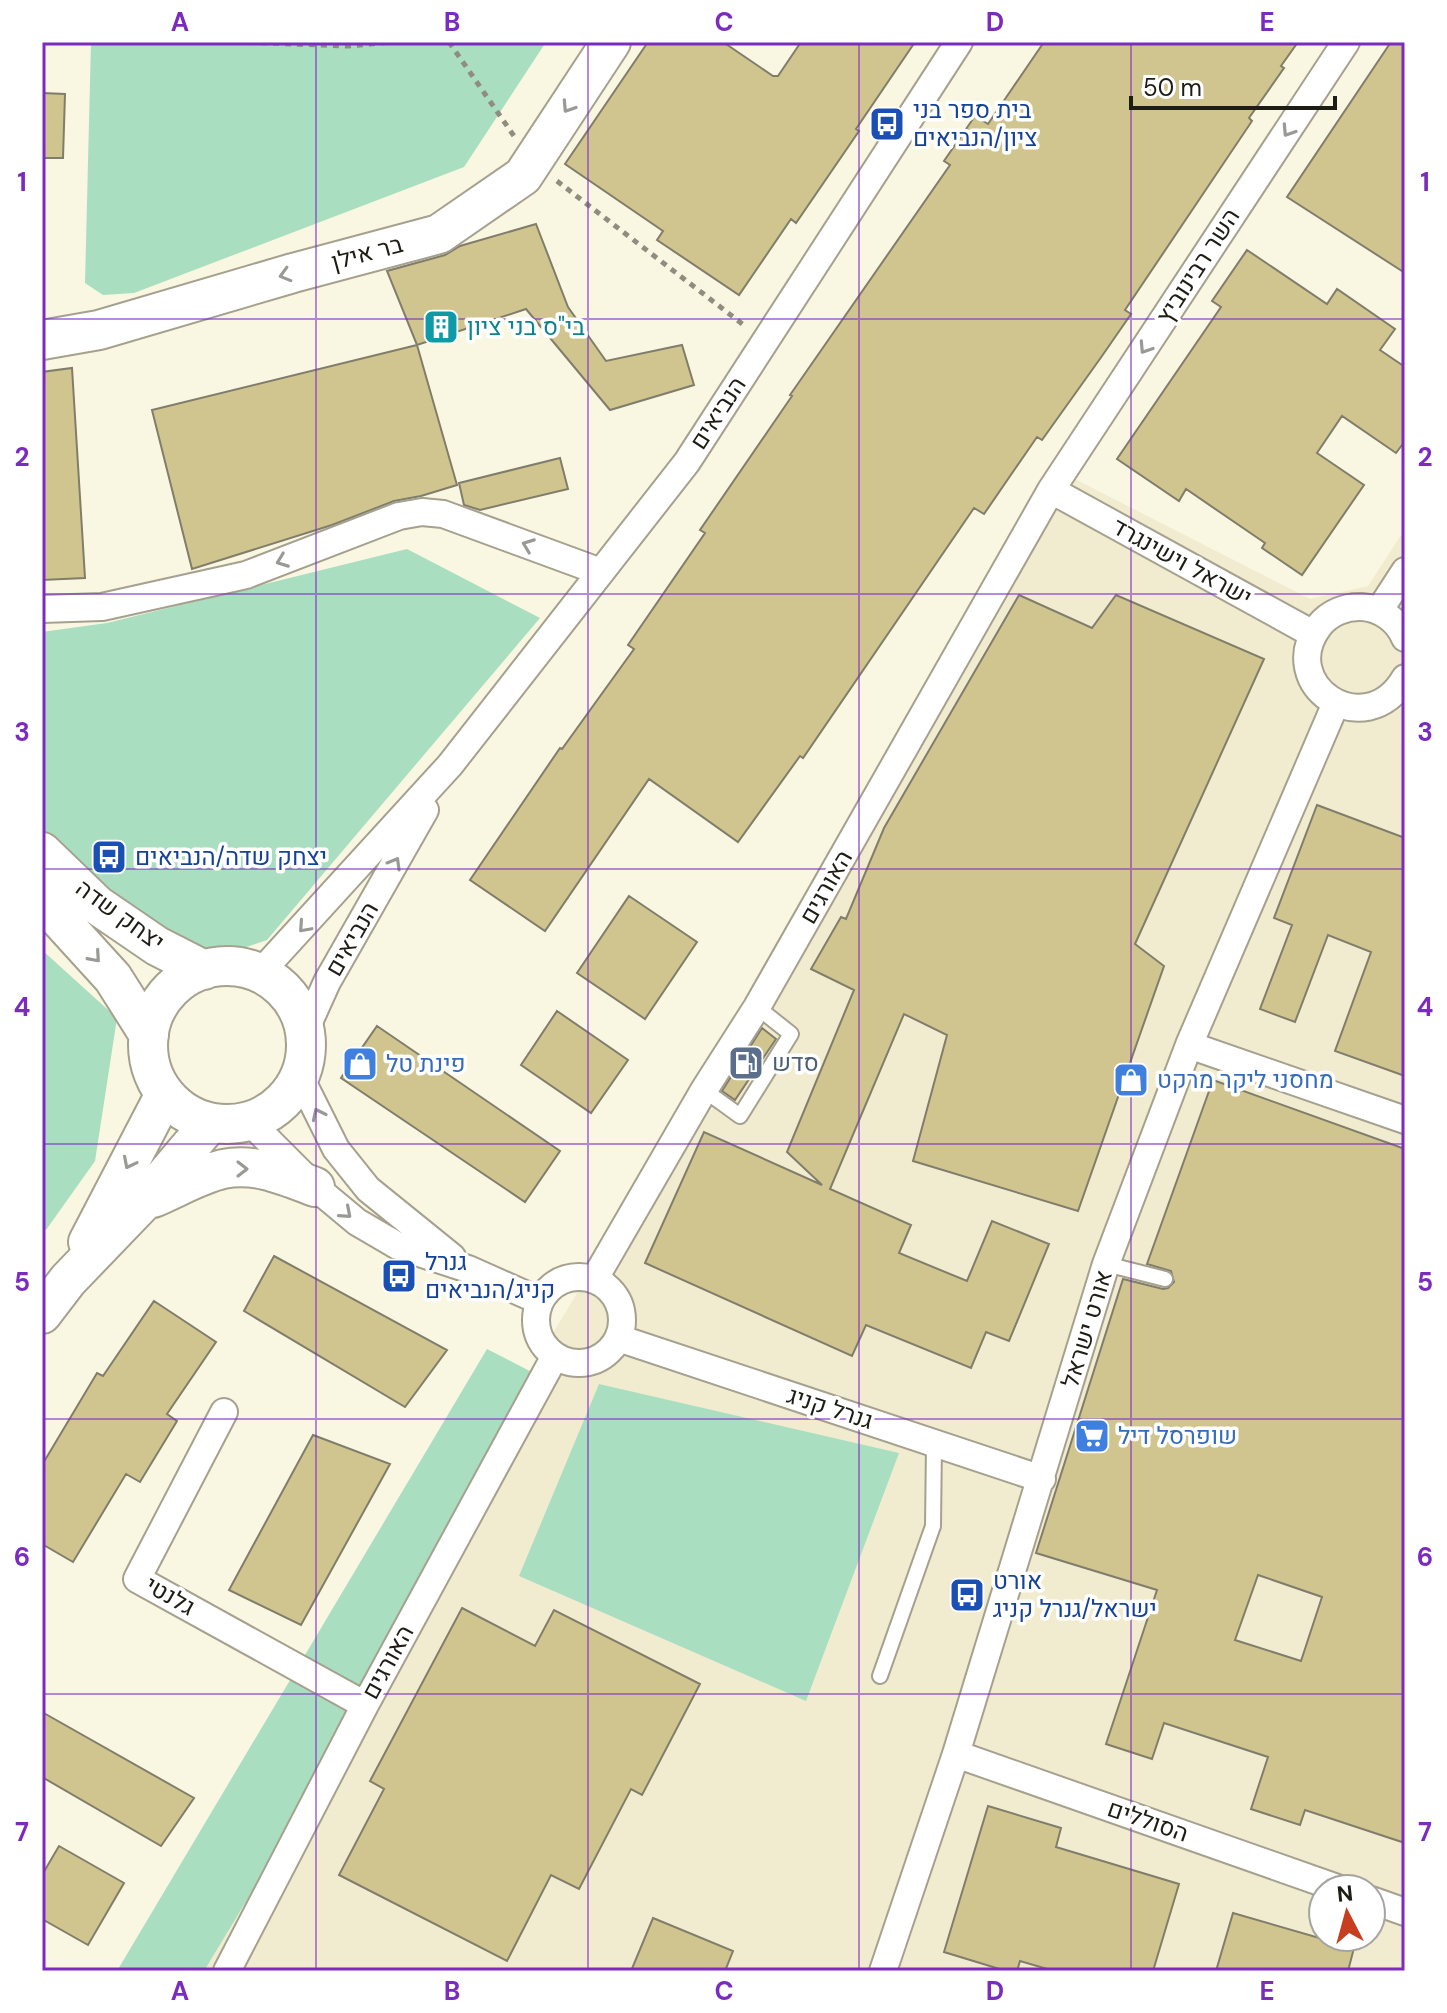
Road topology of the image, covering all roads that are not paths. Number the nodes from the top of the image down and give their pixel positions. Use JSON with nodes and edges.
{"nodes":[{"id":1,"x":611,"y":42,"type":"edge"},
{"id":2,"x":959,"y":42,"type":"edge"},
{"id":3,"x":1346,"y":42,"type":"edge"},
{"id":4,"x":42,"y":340,"type":"edge"},
{"id":5,"x":1051,"y":490,"type":"junction"},
{"id":6,"x":1405,"y":571,"type":"edge"},
{"id":7,"x":601,"y":572,"type":"junction"},
{"id":8,"x":42,"y":609,"type":"edge"},
{"id":9,"x":1379,"y":611,"type":"junction"},
{"id":10,"x":1313,"y":634,"type":"junction"},
{"id":11,"x":1405,"y":638,"type":"edge"},
{"id":12,"x":1405,"y":678,"type":"edge"},
{"id":13,"x":1336,"y":703,"type":"junction"},
{"id":14,"x":1372,"y":707,"type":"junction"},
{"id":15,"x":1405,"y":711,"type":"edge"},
{"id":16,"x":450,"y":765,"type":"junction"},
{"id":17,"x":42,"y":852,"type":"edge"},
{"id":18,"x":42,"y":900,"type":"edge"},
{"id":19,"x":204,"y":970,"type":"junction"},
{"id":20,"x":260,"y":973,"type":"junction"},
{"id":21,"x":757,"y":1007,"type":"junction"},
{"id":22,"x":305,"y":1031,"type":"junction"},
{"id":23,"x":149,"y":1035,"type":"junction"},
{"id":24,"x":1189,"y":1045,"type":"junction"},
{"id":25,"x":300,"y":1077,"type":"junction"},
{"id":26,"x":704,"y":1090,"type":"junction"},
{"id":27,"x":165,"y":1094,"type":"junction"},
{"id":28,"x":1405,"y":1120,"type":"edge"},
{"id":29,"x":249,"y":1121,"type":"junction"},
{"id":30,"x":210,"y":1123,"type":"junction"},
{"id":31,"x":315,"y":1187,"type":"junction"},
{"id":32,"x":143,"y":1202,"type":"junction"},
{"id":33,"x":1106,"y":1264,"type":"junction"},
{"id":34,"x":468,"y":1269,"type":"junction"},
{"id":35,"x":1165,"y":1279,"type":"dead end"},
{"id":36,"x":68,"y":1280,"type":"junction"},
{"id":37,"x":594,"y":1280,"type":"junction"},
{"id":38,"x":540,"y":1301,"type":"junction"},
{"id":39,"x":42,"y":1314,"type":"edge"},
{"id":40,"x":618,"y":1338,"type":"junction"},
{"id":41,"x":555,"y":1356,"type":"junction"},
{"id":42,"x":224,"y":1412,"type":"dead end"},
{"id":43,"x":934,"y":1443,"type":"junction"},
{"id":44,"x":1042,"y":1479,"type":"junction"},
{"id":45,"x":880,"y":1676,"type":"dead end"},
{"id":46,"x":365,"y":1705,"type":"junction"},
{"id":47,"x":956,"y":1754,"type":"junction"},
{"id":48,"x":1307,"y":1877,"type":"edge"},
{"id":49,"x":227,"y":1971,"type":"edge"},
{"id":50,"x":883,"y":1971,"type":"edge"}],
"edges":[{"from":1,"to":4,"type":"street","name":"בר אילן","one_way":true},
{"from":2,"to":7,"type":"street","name":"הנביאים"},
{"from":3,"to":5,"type":"street","name":"השר רבינוביץ","one_way":true},
{"from":5,"to":10,"type":"street","name":"ישראל וישינגרד"},
{"from":5,"to":21,"type":"street","name":"האורגים"},
{"from":6,"to":9,"type":"street"},
{"from":7,"to":8,"type":"street","one_way":true},
{"from":7,"to":16,"type":"street","name":"הנביאים"},
{"from":9,"to":10,"type":"street"},
{"from":9,"to":11,"type":"street"},
{"from":10,"to":13,"type":"street"},
{"from":12,"to":14,"type":"street"},
{"from":13,"to":14,"type":"street"},
{"from":13,"to":24,"type":"street","name":"אורט ישראל"},
{"from":14,"to":15,"type":"street"},
{"from":16,"to":20,"type":"street","name":"הנביאים","one_way":true},
{"from":22,"to":16,"type":"street","name":"הנביאים","one_way":true},
{"from":17,"to":19,"type":"street","name":"יצחק שדה"},
{"from":18,"to":23,"type":"street","name":"יצחק שדה","one_way":true},
{"from":19,"to":20,"type":"street"},
{"from":19,"to":23,"type":"street"},
{"from":20,"to":22,"type":"street"},
{"from":21,"to":26,"type":"street","name":"האורגים"},
{"from":21,"to":26,"type":"lane"},
{"from":22,"to":25,"type":"street"},
{"from":23,"to":27,"type":"street"},
{"from":24,"to":28,"type":"street"},
{"from":24,"to":33,"type":"street","name":"אורט ישראל"},
{"from":25,"to":29,"type":"street"},
{"from":34,"to":25,"type":"street","one_way":true},
{"from":26,"to":37,"type":"street","name":"האורגים"},
{"from":27,"to":30,"type":"street"},
{"from":27,"to":36,"type":"street","one_way":true},
{"from":29,"to":30,"type":"street"},
{"from":29,"to":31,"type":"street"},
{"from":30,"to":32,"type":"street"},
{"from":32,"to":31,"type":"street","one_way":true},
{"from":31,"to":34,"type":"street","one_way":true},
{"from":32,"to":36,"type":"street"},
{"from":33,"to":35,"type":"lane"},
{"from":33,"to":44,"type":"street","name":"אורט ישראל"},
{"from":34,"to":38,"type":"street"},
{"from":36,"to":39,"type":"street"},
{"from":37,"to":38,"type":"street"},
{"from":37,"to":40,"type":"street"},
{"from":38,"to":41,"type":"street"},
{"from":40,"to":41,"type":"street"},
{"from":40,"to":43,"type":"street","name":"גנרל קניג"},
{"from":41,"to":46,"type":"street","name":"האורגים"},
{"from":42,"to":46,"type":"street","name":"גלנטי"},
{"from":43,"to":44,"type":"street","name":"גנרל קניג"},
{"from":43,"to":45,"type":"lane"},
{"from":44,"to":47,"type":"street","name":"אורט ישראל"},
{"from":46,"to":49,"type":"street","name":"האורגים"},
{"from":47,"to":48,"type":"street","name":"הסוללים"},
{"from":47,"to":50,"type":"street","name":"אורט ישראל"}]}
